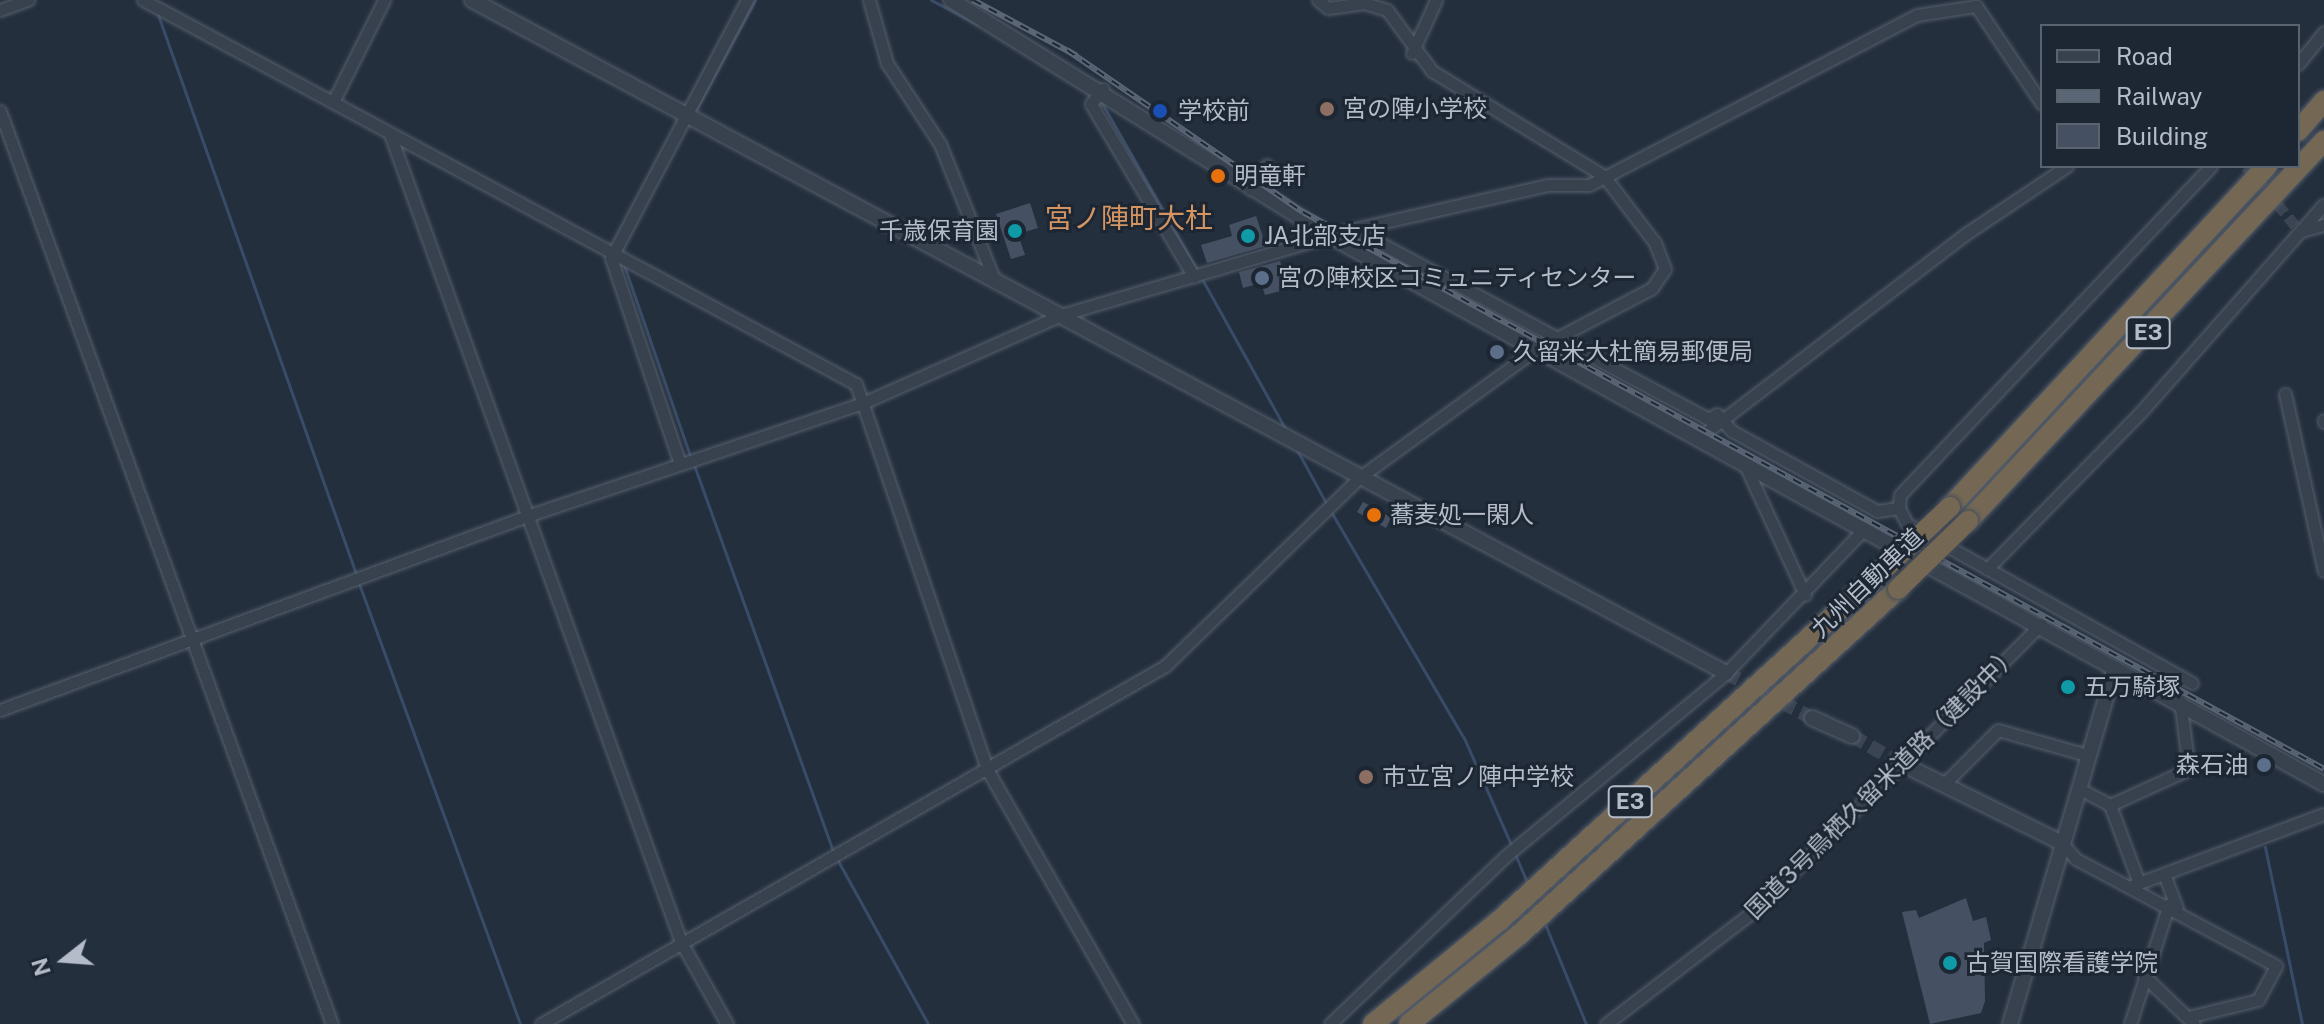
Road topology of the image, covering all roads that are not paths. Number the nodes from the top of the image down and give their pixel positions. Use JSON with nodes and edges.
{"nodes":[{"id":1,"x":28,"y":0,"type":"edge"},
{"id":2,"x":143,"y":0,"type":"edge"},
{"id":3,"x":384,"y":0,"type":"edge"},
{"id":4,"x":472,"y":0,"type":"edge"},
{"id":5,"x":747,"y":0,"type":"edge"},
{"id":6,"x":869,"y":0,"type":"edge"},
{"id":7,"x":951,"y":0,"type":"edge"},
{"id":8,"x":1318,"y":0,"type":"edge"},
{"id":9,"x":1436,"y":0,"type":"edge"},
{"id":10,"x":1977,"y":2,"type":"edge"},
{"id":11,"x":0,"y":10,"type":"edge"},
{"id":12,"x":2324,"y":32,"type":"edge"},
{"id":13,"x":1412,"y":53,"type":"junction"},
{"id":14,"x":2300,"y":62,"type":"edge"},
{"id":15,"x":1103,"y":89,"type":"junction"},
{"id":16,"x":334,"y":100,"type":"junction"},
{"id":17,"x":2040,"y":101,"type":"edge"},
{"id":18,"x":2324,"y":101,"type":"edge"},
{"id":19,"x":0,"y":111,"type":"edge"},
{"id":20,"x":686,"y":115,"type":"junction"},
{"id":21,"x":2300,"y":129,"type":"edge"},
{"id":22,"x":390,"y":134,"type":"junction"},
{"id":23,"x":2324,"y":141,"type":"edge"},
{"id":24,"x":1267,"y":165,"type":"dead end"},
{"id":25,"x":2300,"y":167,"type":"edge"},
{"id":26,"x":2064,"y":168,"type":"edge"},
{"id":27,"x":2209,"y":168,"type":"edge"},
{"id":28,"x":2265,"y":168,"type":"edge"},
{"id":29,"x":2299,"y":168,"type":"edge"},
{"id":30,"x":1604,"y":176,"type":"junction"},
{"id":31,"x":1250,"y":189,"type":"junction"},
{"id":32,"x":2324,"y":204,"type":"edge"},
{"id":33,"x":2324,"y":225,"type":"edge"},
{"id":34,"x":1354,"y":229,"type":"junction"},
{"id":35,"x":2300,"y":231,"type":"junction"},
{"id":36,"x":1332,"y":237,"type":"junction"},
{"id":37,"x":611,"y":258,"type":"junction"},
{"id":38,"x":1194,"y":277,"type":"junction"},
{"id":39,"x":994,"y":279,"type":"junction"},
{"id":40,"x":1061,"y":315,"type":"junction"},
{"id":41,"x":1559,"y":337,"type":"junction"},
{"id":42,"x":1536,"y":349,"type":"junction"},
{"id":43,"x":2285,"y":394,"type":"dead end"},
{"id":44,"x":865,"y":402,"type":"junction"},
{"id":45,"x":1723,"y":420,"type":"junction"},
{"id":46,"x":1700,"y":437,"type":"junction"},
{"id":47,"x":679,"y":461,"type":"junction"},
{"id":48,"x":1743,"y":461,"type":"junction"},
{"id":49,"x":1360,"y":477,"type":"junction"},
{"id":50,"x":1899,"y":508,"type":"junction"},
{"id":51,"x":527,"y":516,"type":"junction"},
{"id":52,"x":1864,"y":529,"type":"junction"},
{"id":53,"x":1987,"y":569,"type":"junction"},
{"id":54,"x":2324,"y":571,"type":"edge"},
{"id":55,"x":1805,"y":595,"type":"junction"},
{"id":56,"x":2041,"y":624,"type":"junction"},
{"id":57,"x":193,"y":643,"type":"junction"},
{"id":58,"x":2115,"y":668,"type":"junction"},
{"id":59,"x":1726,"y":673,"type":"junction"},
{"id":60,"x":2192,"y":683,"type":"dead end"},
{"id":61,"x":2180,"y":700,"type":"junction"},
{"id":62,"x":0,"y":710,"type":"edge"},
{"id":63,"x":1812,"y":718,"type":"tunnel mouth"},
{"id":64,"x":1852,"y":736,"type":"tunnel mouth"},
{"id":65,"x":2087,"y":755,"type":"junction"},
{"id":66,"x":1900,"y":763,"type":"junction"},
{"id":67,"x":988,"y":771,"type":"junction"},
{"id":68,"x":1944,"y":784,"type":"junction"},
{"id":69,"x":2324,"y":784,"type":"edge"},
{"id":70,"x":2078,"y":788,"type":"junction"},
{"id":71,"x":2110,"y":805,"type":"junction"},
{"id":72,"x":2324,"y":814,"type":"edge"},
{"id":73,"x":2062,"y":843,"type":"junction"},
{"id":74,"x":2164,"y":874,"type":"junction"},
{"id":75,"x":2135,"y":885,"type":"junction"},
{"id":76,"x":2173,"y":906,"type":"junction"},
{"id":77,"x":681,"y":942,"type":"junction"},
{"id":78,"x":2144,"y":976,"type":"junction"},
{"id":79,"x":2193,"y":1020,"type":"edge"},
{"id":80,"x":332,"y":1024,"type":"edge"},
{"id":81,"x":541,"y":1024,"type":"edge"},
{"id":82,"x":727,"y":1024,"type":"edge"},
{"id":83,"x":1133,"y":1024,"type":"edge"},
{"id":84,"x":1330,"y":1024,"type":"edge"},
{"id":85,"x":1373,"y":1024,"type":"edge"},
{"id":86,"x":1409,"y":1024,"type":"edge"},
{"id":87,"x":1606,"y":1024,"type":"edge"},
{"id":88,"x":2010,"y":1024,"type":"edge"},
{"id":89,"x":2130,"y":1024,"type":"edge"}],
"edges":[{"from":1,"to":11,"type":"street"},
{"from":2,"to":16,"type":"street"},
{"from":3,"to":16,"type":"street"},
{"from":4,"to":20,"type":"street"},
{"from":5,"to":20,"type":"street"},
{"from":6,"to":39,"type":"street"},
{"from":7,"to":15,"type":"street"},
{"from":8,"to":13,"type":"street"},
{"from":9,"to":13,"type":"street"},
{"from":10,"to":17,"type":"street"},
{"from":10,"to":30,"type":"street"},
{"from":12,"to":14,"type":"street"},
{"from":13,"to":30,"type":"street"},
{"from":15,"to":31,"type":"street"},
{"from":15,"to":38,"type":"street"},
{"from":16,"to":22,"type":"street"},
{"from":18,"to":21,"type":"highway"},
{"from":19,"to":57,"type":"street"},
{"from":20,"to":37,"type":"street"},
{"from":20,"to":39,"type":"street"},
{"from":22,"to":37,"type":"street"},
{"from":22,"to":51,"type":"street"},
{"from":23,"to":25,"type":"highway","name":"九州自動車道","number":"E3","bridge":true},
{"from":24,"to":31,"type":"street"},
{"from":26,"to":45,"type":"street"},
{"from":27,"to":50,"type":"street"},
{"from":28,"to":85,"type":"highway","name":"九州自動車道","number":"E3","bridge":true},
{"from":29,"to":86,"type":"highway","name":"九州自動車道","number":"E3","bridge":true},
{"from":30,"to":34,"type":"street"},
{"from":30,"to":41,"type":"street"},
{"from":31,"to":36,"type":"street"},
{"from":32,"to":35,"type":"street"},
{"from":33,"to":35,"type":"street"},
{"from":34,"to":36,"type":"street"},
{"from":34,"to":41,"type":"street"},
{"from":35,"to":53,"type":"street"},
{"from":36,"to":38,"type":"street"},
{"from":36,"to":42,"type":"street"},
{"from":37,"to":44,"type":"street"},
{"from":37,"to":47,"type":"street"},
{"from":38,"to":40,"type":"street"},
{"from":39,"to":40,"type":"street"},
{"from":40,"to":44,"type":"street"},
{"from":40,"to":49,"type":"street"},
{"from":41,"to":42,"type":"street"},
{"from":41,"to":45,"type":"street"},
{"from":42,"to":46,"type":"street"},
{"from":42,"to":49,"type":"street"},
{"from":43,"to":54,"type":"street"},
{"from":44,"to":47,"type":"street"},
{"from":44,"to":67,"type":"street"},
{"from":45,"to":46,"type":"street"},
{"from":45,"to":50,"type":"street"},
{"from":46,"to":48,"type":"street"},
{"from":47,"to":51,"type":"street"},
{"from":48,"to":52,"type":"street"},
{"from":48,"to":55,"type":"street"},
{"from":49,"to":59,"type":"street"},
{"from":49,"to":67,"type":"street"},
{"from":50,"to":53,"type":"street"},
{"from":51,"to":57,"type":"street"},
{"from":51,"to":77,"type":"street"},
{"from":52,"to":55,"type":"street"},
{"from":52,"to":56,"type":"street"},
{"from":53,"to":60,"type":"street"},
{"from":55,"to":59,"type":"street"},
{"from":56,"to":58,"type":"street"},
{"from":56,"to":66,"type":"street","name":"国道3号鳥栖久留米道路（建設中）"},
{"from":57,"to":62,"type":"street"},
{"from":57,"to":80,"type":"street"},
{"from":58,"to":61,"type":"street"},
{"from":58,"to":65,"type":"street"},
{"from":59,"to":84,"type":"street"},
{"from":61,"to":69,"type":"street"},
{"from":61,"to":71,"type":"street"},
{"from":63,"to":64,"type":"street"},
{"from":65,"to":68,"type":"street"},
{"from":65,"to":70,"type":"street"},
{"from":66,"to":68,"type":"street"},
{"from":66,"to":87,"type":"street","name":"国道3号鳥栖久留米道路（建設中）"},
{"from":67,"to":77,"type":"street"},
{"from":67,"to":83,"type":"street"},
{"from":68,"to":73,"type":"street"},
{"from":70,"to":71,"type":"street"},
{"from":70,"to":73,"type":"street"},
{"from":71,"to":75,"type":"street"},
{"from":72,"to":74,"type":"street"},
{"from":73,"to":75,"type":"street"},
{"from":73,"to":88,"type":"street"},
{"from":74,"to":75,"type":"street"},
{"from":74,"to":76,"type":"street"},
{"from":75,"to":76,"type":"street"},
{"from":76,"to":78,"type":"street"},
{"from":76,"to":79,"type":"street"},
{"from":77,"to":81,"type":"street"},
{"from":77,"to":82,"type":"street"},
{"from":78,"to":79,"type":"street"},
{"from":78,"to":89,"type":"street"}]}
